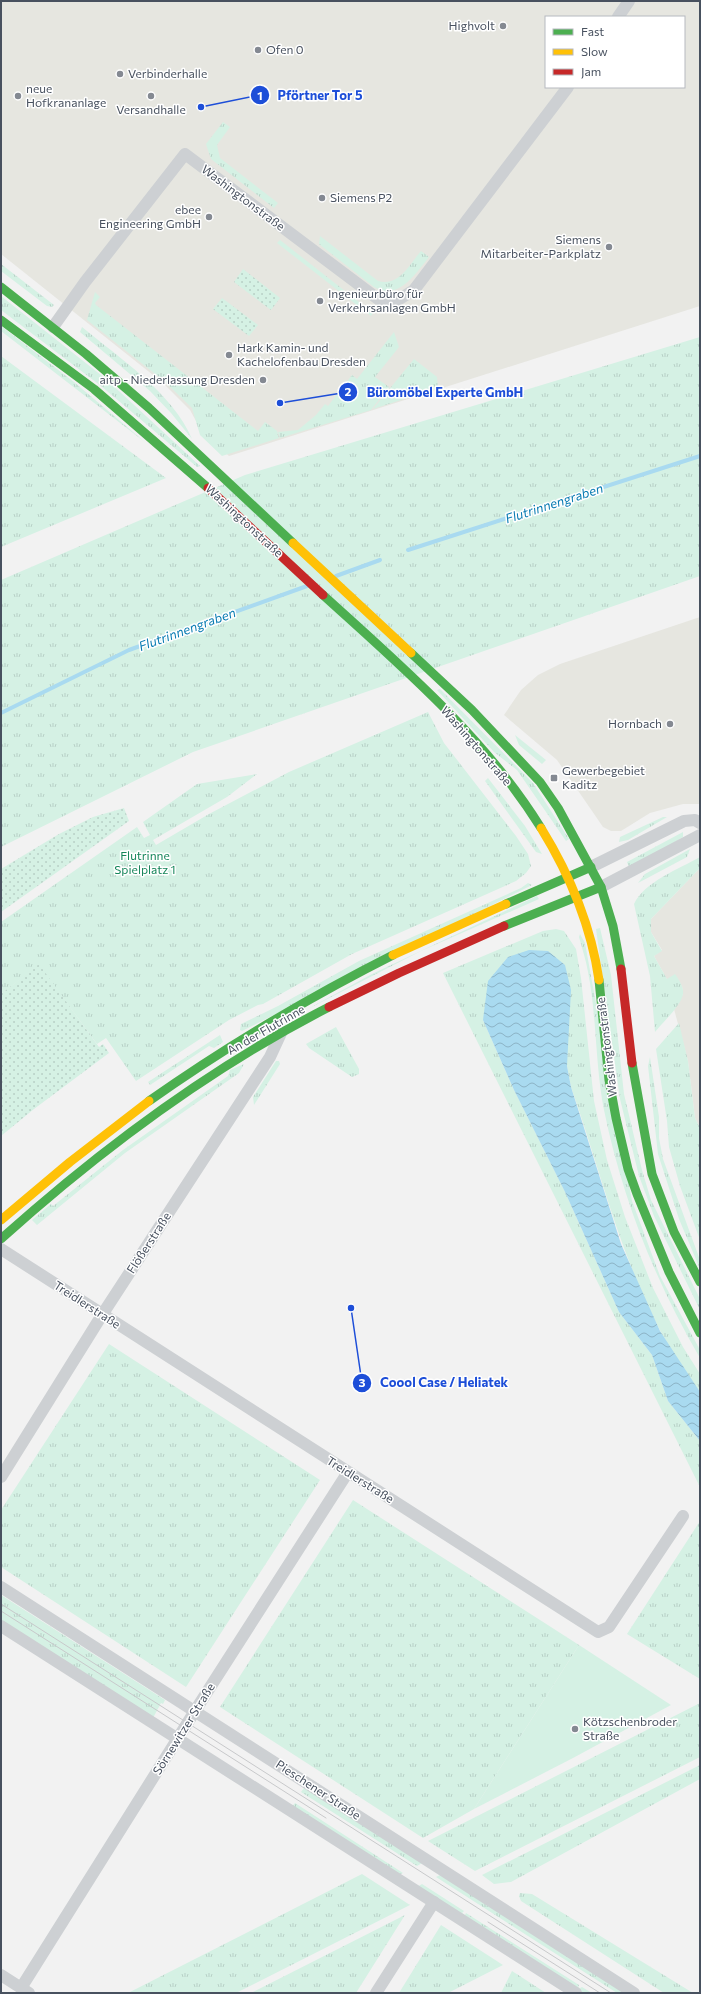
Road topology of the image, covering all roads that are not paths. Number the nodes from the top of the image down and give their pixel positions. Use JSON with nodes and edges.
{"nodes":[{"id":1,"x":629,"y":1,"type":"edge"},
{"id":2,"x":619,"y":16,"type":"edge"},
{"id":3,"x":567,"y":88,"type":"edge"},
{"id":4,"x":1,"y":287,"type":"edge"},
{"id":5,"x":1,"y":320,"type":"edge"},
{"id":6,"x":53,"y":327,"type":"junction"},
{"id":7,"x":700,"y":823,"type":"edge"},
{"id":8,"x":700,"y":835,"type":"edge"},
{"id":9,"x":591,"y":867,"type":"junction"},
{"id":10,"x":568,"y":877,"type":"junction"},
{"id":11,"x":600,"y":887,"type":"junction"},
{"id":12,"x":577,"y":896,"type":"junction"},
{"id":13,"x":294,"y":1008,"type":"junction"},
{"id":14,"x":281,"y":1034,"type":"junction"},
{"id":15,"x":1,"y":1220,"type":"edge"},
{"id":16,"x":1,"y":1240,"type":"edge"},
{"id":17,"x":1,"y":1249,"type":"edge"},
{"id":18,"x":700,"y":1282,"type":"edge"},
{"id":19,"x":102,"y":1315,"type":"junction"},
{"id":20,"x":700,"y":1333,"type":"edge"},
{"id":21,"x":348,"y":1472,"type":"junction"},
{"id":22,"x":1,"y":1476,"type":"edge"},
{"id":23,"x":683,"y":1516,"type":"dead end"},
{"id":24,"x":1,"y":1587,"type":"edge"},
{"id":25,"x":1,"y":1626,"type":"edge"},
{"id":26,"x":195,"y":1710,"type":"junction"},
{"id":27,"x":178,"y":1739,"type":"junction"},
{"id":28,"x":434,"y":1902,"type":"junction"},
{"id":29,"x":1,"y":1975,"type":"edge"},
{"id":30,"x":25,"y":1990,"type":"edge"},
{"id":31,"x":376,"y":1993,"type":"edge"},
{"id":32,"x":576,"y":1993,"type":"edge"},
{"id":33,"x":634,"y":1993,"type":"edge"}],
"edges":[{"from":1,"to":2,"type":"street"},
{"from":3,"to":6,"type":"street","name":"Washingtonstraße"},
{"from":4,"to":6,"type":"main road","name":"Washingtonstraße"},
{"from":5,"to":10,"type":"main road","name":"Washingtonstraße"},
{"from":6,"to":9,"type":"main road","name":"Washingtonstraße"},
{"from":7,"to":9,"type":"street"},
{"from":8,"to":11,"type":"street"},
{"from":9,"to":10,"type":"main road","name":"An der Flutrinne"},
{"from":9,"to":11,"type":"main road","name":"Washingtonstraße"},
{"from":10,"to":12,"type":"main road","name":"Washingtonstraße"},
{"from":10,"to":13,"type":"main road","name":"An der Flutrinne"},
{"from":11,"to":12,"type":"main road","name":"An der Flutrinne"},
{"from":11,"to":18,"type":"main road","name":"Washingtonstraße"},
{"from":12,"to":14,"type":"main road","name":"An der Flutrinne"},
{"from":12,"to":20,"type":"main road","name":"Washingtonstraße"},
{"from":13,"to":14,"type":"street","name":"Flößerstraße"},
{"from":13,"to":15,"type":"main road","name":"An der Flutrinne"},
{"from":14,"to":16,"type":"main road","name":"An der Flutrinne"},
{"from":14,"to":19,"type":"street","name":"Flößerstraße"},
{"from":17,"to":19,"type":"street","name":"Treidlerstraße"},
{"from":19,"to":21,"type":"street","name":"Treidlerstraße"},
{"from":19,"to":22,"type":"street","name":"Flößerstraße"},
{"from":21,"to":23,"type":"street","name":"Treidlerstraße"},
{"from":21,"to":26,"type":"street","name":"Sörnewitzer Straße"},
{"from":24,"to":26,"type":"street","name":"Pieschener Straße"},
{"from":25,"to":27,"type":"street"},
{"from":26,"to":27,"type":"street","name":"Sörnewitzer Straße"},
{"from":26,"to":33,"type":"street","name":"Pieschener Straße"},
{"from":27,"to":28,"type":"street"},
{"from":27,"to":30,"type":"street","name":"Sörnewitzer Straße"},
{"from":28,"to":31,"type":"street"},
{"from":28,"to":32,"type":"street"},
{"from":29,"to":30,"type":"street"}]}
